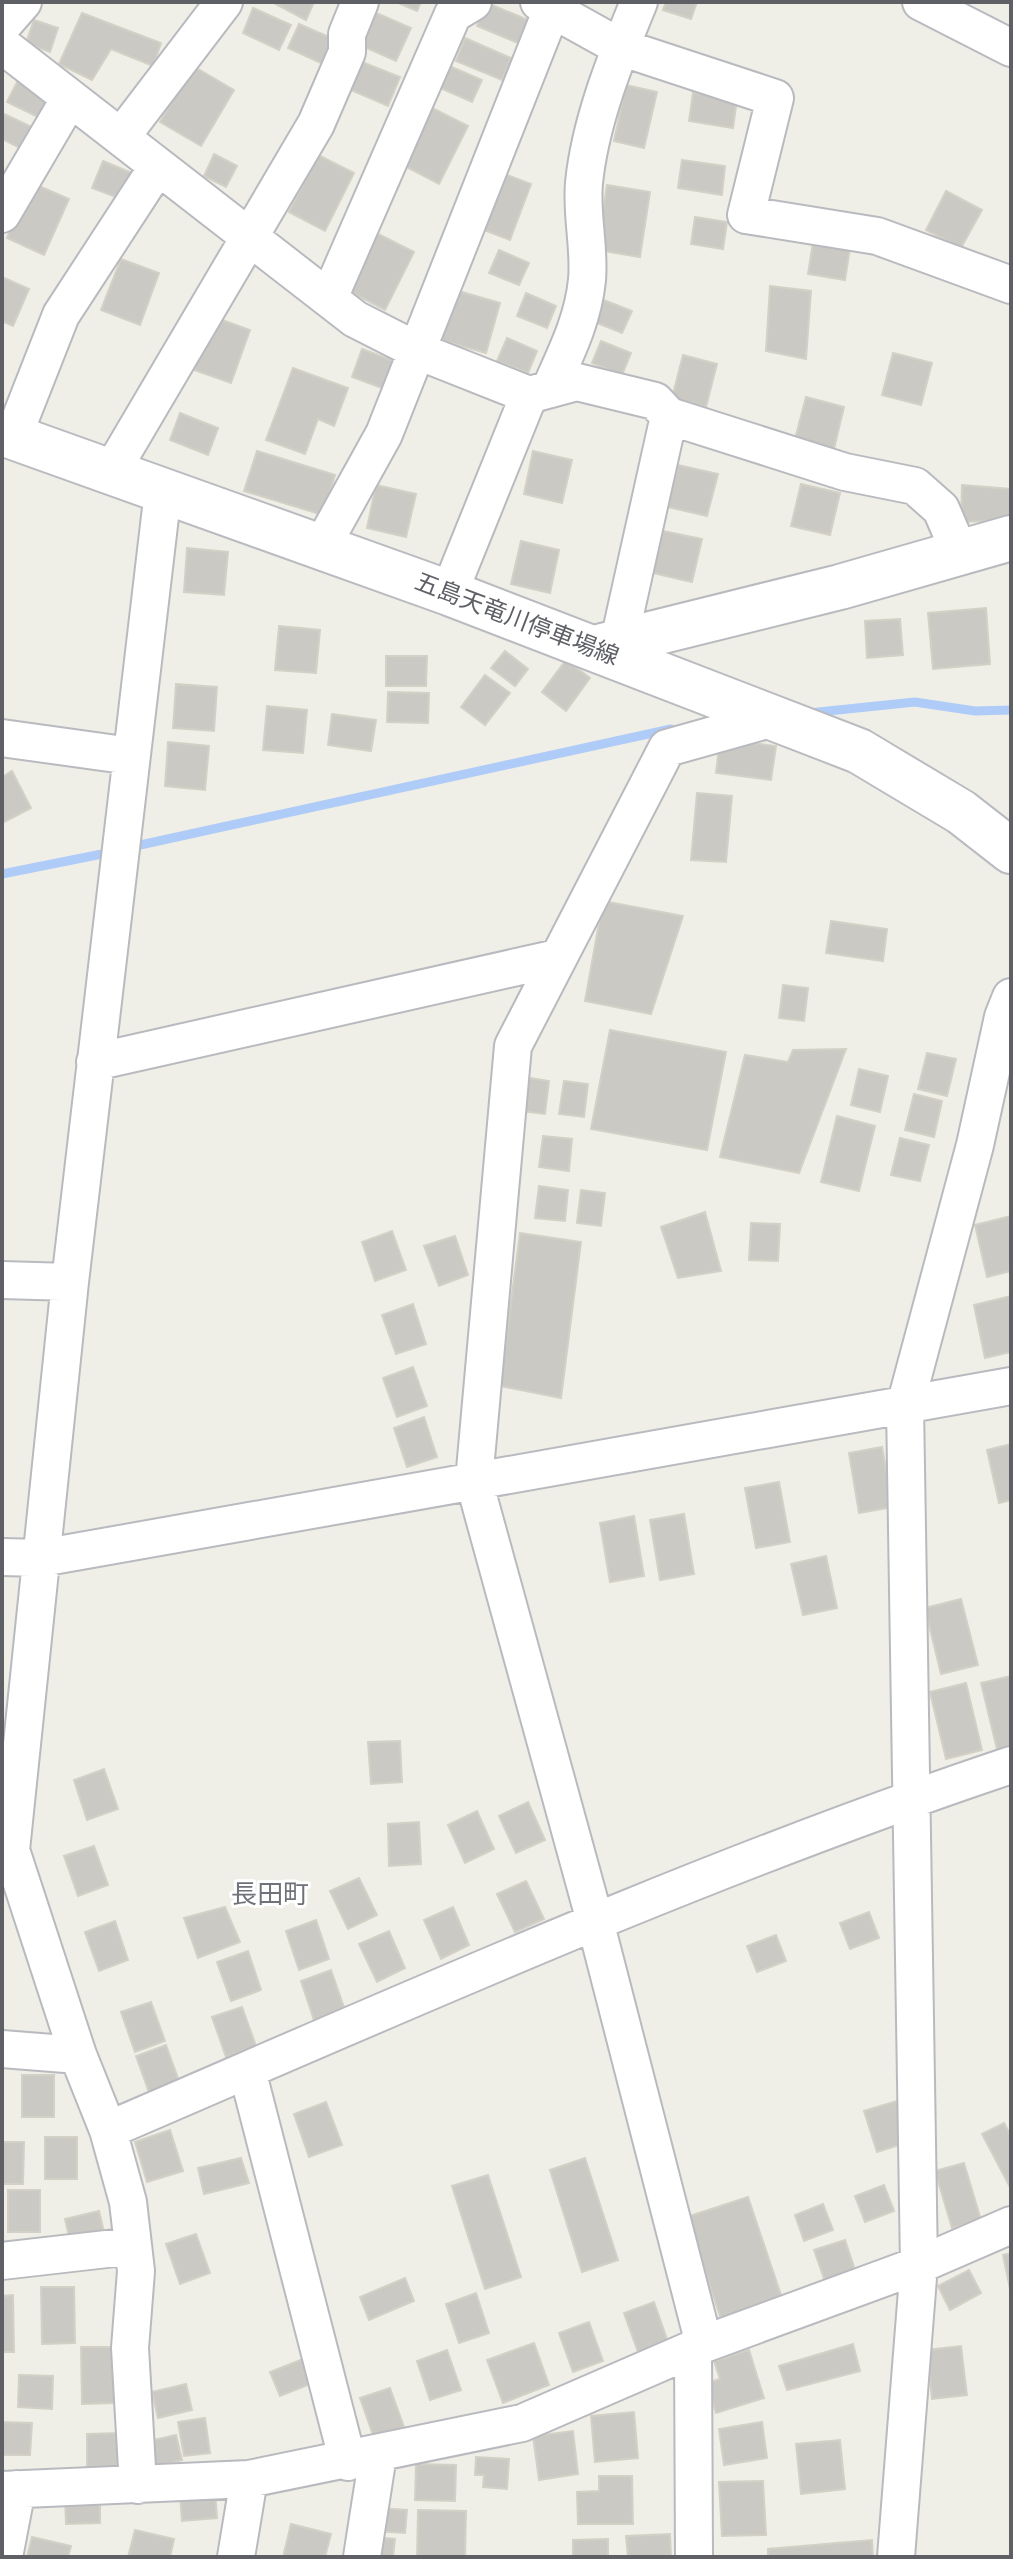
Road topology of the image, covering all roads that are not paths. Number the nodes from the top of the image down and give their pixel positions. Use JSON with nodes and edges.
{"nodes":[{"id":1,"x":23,"y":2,"type":"edge"},
{"id":2,"x":224,"y":2,"type":"edge"},
{"id":3,"x":360,"y":2,"type":"edge"},
{"id":4,"x":473,"y":2,"type":"edge"},
{"id":5,"x":639,"y":2,"type":"edge"},
{"id":6,"x":921,"y":2,"type":"edge"},
{"id":7,"x":546,"y":6,"type":"edge"},
{"id":8,"x":2,"y":26,"type":"edge"},
{"id":9,"x":2,"y":45,"type":"edge"},
{"id":10,"x":620,"y":47,"type":"junction"},
{"id":11,"x":1011,"y":48,"type":"edge"},
{"id":12,"x":70,"y":98,"type":"junction"},
{"id":13,"x":121,"y":137,"type":"junction"},
{"id":14,"x":158,"y":166,"type":"junction"},
{"id":15,"x":2,"y":214,"type":"edge"},
{"id":16,"x":250,"y":237,"type":"junction"},
{"id":17,"x":1011,"y":285,"type":"edge"},
{"id":18,"x":329,"y":298,"type":"junction"},
{"id":19,"x":418,"y":351,"type":"junction"},
{"id":20,"x":540,"y":392,"type":"junction"},
{"id":21,"x":669,"y":416,"type":"junction"},
{"id":22,"x":8,"y":435,"type":"edge"},
{"id":23,"x":111,"y":472,"type":"junction"},
{"id":24,"x":163,"y":491,"type":"junction"},
{"id":25,"x":1011,"y":538,"type":"edge"},
{"id":26,"x":322,"y":546,"type":"junction"},
{"id":27,"x":959,"y":551,"type":"junction"},
{"id":28,"x":449,"y":593,"type":"junction"},
{"id":29,"x":606,"y":644,"type":"junction"},
{"id":30,"x":764,"y":714,"type":"junction"},
{"id":31,"x":2,"y":738,"type":"edge"},
{"id":32,"x":131,"y":756,"type":"junction"},
{"id":33,"x":1011,"y":851,"type":"edge"},
{"id":34,"x":557,"y":958,"type":"junction"},
{"id":35,"x":1011,"y":997,"type":"edge"},
{"id":36,"x":95,"y":1062,"type":"junction"},
{"id":37,"x":2,"y":1280,"type":"edge"},
{"id":38,"x":70,"y":1282,"type":"junction"},
{"id":39,"x":1011,"y":1386,"type":"edge"},
{"id":40,"x":905,"y":1406,"type":"junction"},
{"id":41,"x":474,"y":1481,"type":"junction"},
{"id":42,"x":2,"y":1557,"type":"edge"},
{"id":43,"x":41,"y":1558,"type":"junction"},
{"id":44,"x":1011,"y":1765,"type":"edge"},
{"id":45,"x":910,"y":1798,"type":"junction"},
{"id":46,"x":595,"y":1921,"type":"junction"},
{"id":47,"x":2,"y":2049,"type":"edge"},
{"id":48,"x":78,"y":2055,"type":"junction"},
{"id":49,"x":247,"y":2070,"type":"junction"},
{"id":50,"x":108,"y":2130,"type":"junction"},
{"id":51,"x":1011,"y":2225,"type":"edge"},
{"id":52,"x":133,"y":2246,"type":"junction"},
{"id":53,"x":2,"y":2261,"type":"edge"},
{"id":54,"x":919,"y":2265,"type":"junction"},
{"id":55,"x":698,"y":2346,"type":"junction"},
{"id":56,"x":363,"y":2458,"type":"junction"},
{"id":57,"x":249,"y":2479,"type":"junction"},
{"id":58,"x":138,"y":2485,"type":"junction"},
{"id":59,"x":10,"y":2490,"type":"edge"},
{"id":60,"x":4,"y":2557,"type":"edge"},
{"id":61,"x":236,"y":2557,"type":"edge"},
{"id":62,"x":362,"y":2557,"type":"edge"},
{"id":63,"x":694,"y":2557,"type":"edge"},
{"id":64,"x":896,"y":2557,"type":"edge"}],
"edges":[{"from":1,"to":8,"type":"street"},
{"from":2,"to":13,"type":"street"},
{"from":3,"to":16,"type":"street"},
{"from":4,"to":18,"type":"street"},
{"from":5,"to":10,"type":"street"},
{"from":6,"to":11,"type":"street"},
{"from":7,"to":10,"type":"street"},
{"from":7,"to":19,"type":"street"},
{"from":9,"to":12,"type":"street"},
{"from":10,"to":17,"type":"street"},
{"from":10,"to":20,"type":"street"},
{"from":12,"to":13,"type":"street"},
{"from":12,"to":15,"type":"street"},
{"from":13,"to":14,"type":"street"},
{"from":14,"to":16,"type":"street"},
{"from":14,"to":22,"type":"street"},
{"from":16,"to":18,"type":"street"},
{"from":16,"to":23,"type":"street"},
{"from":18,"to":19,"type":"street"},
{"from":19,"to":20,"type":"street"},
{"from":19,"to":26,"type":"street"},
{"from":20,"to":21,"type":"street"},
{"from":20,"to":28,"type":"street"},
{"from":21,"to":27,"type":"street"},
{"from":21,"to":29,"type":"street"},
{"from":22,"to":23,"type":"main road","name":"五島天竜川停車場線"},
{"from":23,"to":24,"type":"main road","name":"五島天竜川停車場線"},
{"from":24,"to":26,"type":"main road","name":"五島天竜川停車場線"},
{"from":24,"to":32,"type":"street"},
{"from":25,"to":27,"type":"main road"},
{"from":26,"to":28,"type":"main road","name":"五島天竜川停車場線"},
{"from":27,"to":29,"type":"main road"},
{"from":28,"to":29,"type":"main road","name":"五島天竜川停車場線"},
{"from":29,"to":30,"type":"main road","name":"五島天竜川停車場線"},
{"from":30,"to":33,"type":"main road","name":"五島天竜川停車場線"},
{"from":30,"to":34,"type":"street"},
{"from":31,"to":32,"type":"street"},
{"from":32,"to":36,"type":"street"},
{"from":34,"to":36,"type":"street"},
{"from":34,"to":41,"type":"street"},
{"from":35,"to":40,"type":"street"},
{"from":36,"to":38,"type":"street"},
{"from":37,"to":38,"type":"street"},
{"from":38,"to":43,"type":"street"},
{"from":39,"to":40,"type":"street"},
{"from":40,"to":41,"type":"street"},
{"from":40,"to":45,"type":"street"},
{"from":41,"to":43,"type":"street"},
{"from":41,"to":46,"type":"street"},
{"from":42,"to":43,"type":"street"},
{"from":43,"to":48,"type":"street"},
{"from":44,"to":45,"type":"street"},
{"from":45,"to":46,"type":"street"},
{"from":45,"to":54,"type":"street"},
{"from":46,"to":49,"type":"street"},
{"from":46,"to":55,"type":"street"},
{"from":47,"to":48,"type":"street"},
{"from":48,"to":50,"type":"street"},
{"from":49,"to":50,"type":"street"},
{"from":49,"to":56,"type":"street"},
{"from":50,"to":52,"type":"street"},
{"from":51,"to":54,"type":"street"},
{"from":52,"to":53,"type":"street"},
{"from":52,"to":58,"type":"street"},
{"from":54,"to":55,"type":"street"},
{"from":54,"to":64,"type":"street"},
{"from":55,"to":56,"type":"street"},
{"from":55,"to":63,"type":"street"},
{"from":56,"to":57,"type":"street"},
{"from":56,"to":62,"type":"street"},
{"from":57,"to":58,"type":"street"},
{"from":57,"to":61,"type":"street"},
{"from":58,"to":59,"type":"street"},
{"from":59,"to":60,"type":"street"}]}
